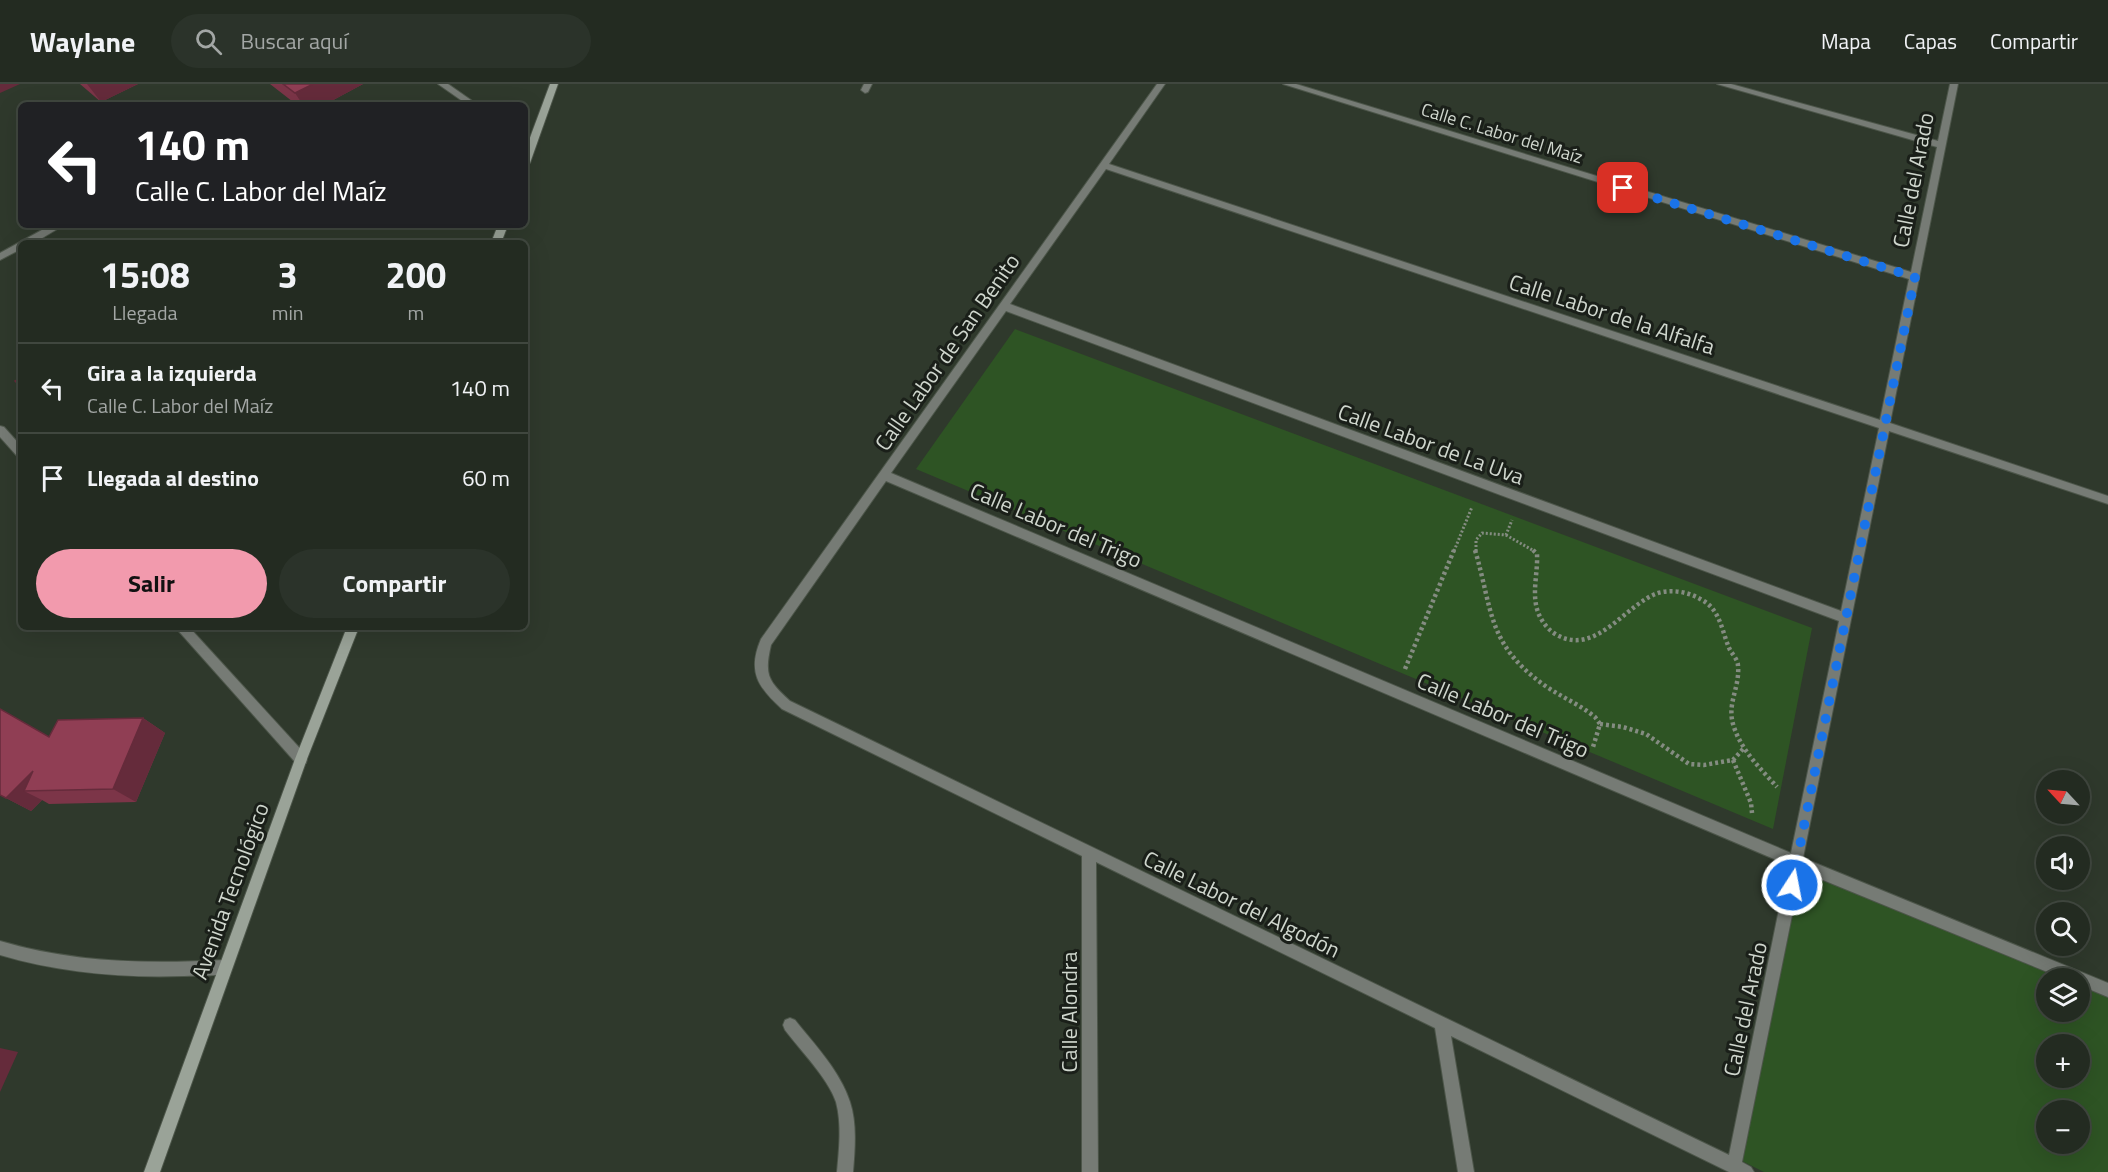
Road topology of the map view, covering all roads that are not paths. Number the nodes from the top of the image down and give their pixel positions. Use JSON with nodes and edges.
{"nodes":[{"id":1,"x":442,"y":84,"type":"edge"},
{"id":2,"x":554,"y":84,"type":"edge"},
{"id":3,"x":1161,"y":84,"type":"edge"},
{"id":4,"x":1287,"y":84,"type":"edge"},
{"id":5,"x":1721,"y":84,"type":"edge"},
{"id":6,"x":1954,"y":84,"type":"edge"},
{"id":7,"x":469,"y":102,"type":"edge"},
{"id":8,"x":529,"y":141,"type":"edge"},
{"id":9,"x":1941,"y":145,"type":"junction"},
{"id":10,"x":1103,"y":165,"type":"junction"},
{"id":11,"x":54,"y":228,"type":"edge"},
{"id":12,"x":32,"y":240,"type":"edge"},
{"id":13,"x":18,"y":247,"type":"edge"},
{"id":14,"x":0,"y":257,"type":"edge"},
{"id":15,"x":1915,"y":277,"type":"junction"},
{"id":16,"x":1004,"y":306,"type":"junction"},
{"id":17,"x":1885,"y":425,"type":"junction"},
{"id":18,"x":0,"y":430,"type":"edge"},
{"id":19,"x":18,"y":450,"type":"edge"},
{"id":20,"x":884,"y":476,"type":"junction"},
{"id":21,"x":2108,"y":500,"type":"edge"},
{"id":22,"x":1845,"y":618,"type":"junction"},
{"id":23,"x":184,"y":630,"type":"edge"},
{"id":24,"x":352,"y":630,"type":"edge"},
{"id":25,"x":765,"y":643,"type":"joint"},
{"id":26,"x":301,"y":759,"type":"junction"},
{"id":27,"x":1089,"y":853,"type":"junction"},
{"id":28,"x":1796,"y":862,"type":"junction"},
{"id":29,"x":0,"y":948,"type":"edge"},
{"id":30,"x":225,"y":967,"type":"junction"},
{"id":31,"x":2108,"y":990,"type":"edge"},
{"id":32,"x":1442,"y":1024,"type":"junction"},
{"id":33,"x":790,"y":1025,"type":"dead end"},
{"id":34,"x":1740,"y":1169,"type":"edge"},
{"id":35,"x":153,"y":1172,"type":"edge"},
{"id":36,"x":845,"y":1172,"type":"edge"},
{"id":37,"x":1090,"y":1172,"type":"edge"},
{"id":38,"x":1466,"y":1172,"type":"edge"}],
"edges":[{"from":1,"to":7,"type":"street"},
{"from":2,"to":8,"type":"main road"},
{"from":3,"to":10,"type":"street","name":"Calle Labor de San Benito"},
{"from":4,"to":15,"type":"street","name":"Calle C. Labor del Maíz"},
{"from":5,"to":9,"type":"street"},
{"from":6,"to":9,"type":"street","name":"Calle del Arado"},
{"from":9,"to":15,"type":"street","name":"Calle del Arado"},
{"from":10,"to":16,"type":"street","name":"Calle Labor de San Benito"},
{"from":10,"to":17,"type":"street","name":"Calle Labor de la Alfalfa"},
{"from":11,"to":12,"type":"street"},
{"from":13,"to":14,"type":"street"},
{"from":15,"to":17,"type":"street","name":"Calle del Arado"},
{"from":16,"to":20,"type":"street","name":"Calle Labor de San Benito"},
{"from":16,"to":22,"type":"street","name":"Calle Labor de La Uva"},
{"from":17,"to":21,"type":"street","name":"Calle Labor de la Alfalfa"},
{"from":17,"to":22,"type":"street","name":"Calle del Arado"},
{"from":18,"to":19,"type":"street"},
{"from":20,"to":25,"type":"street","name":"Calle Labor de San Benito"},
{"from":20,"to":28,"type":"street","name":"Calle Labor del Trigo"},
{"from":22,"to":28,"type":"street","name":"Calle del Arado"},
{"from":23,"to":26,"type":"street"},
{"from":24,"to":26,"type":"main road","name":"Avenida Tecnológico"},
{"from":25,"to":27,"type":"street","name":"Calle Labor del Algodón"},
{"from":26,"to":30,"type":"main road","name":"Avenida Tecnológico"},
{"from":27,"to":32,"type":"street","name":"Calle Labor del Algodón"},
{"from":27,"to":37,"type":"street","name":"Calle Alondra"},
{"from":28,"to":31,"type":"street","name":"Calle Labor del Trigo"},
{"from":28,"to":34,"type":"street","name":"Calle del Arado"},
{"from":29,"to":30,"type":"street"},
{"from":30,"to":35,"type":"main road","name":"Avenida Tecnológico"},
{"from":32,"to":34,"type":"street","name":"Calle Labor del Algodón"},
{"from":32,"to":38,"type":"street"},
{"from":33,"to":36,"type":"street"}]}
